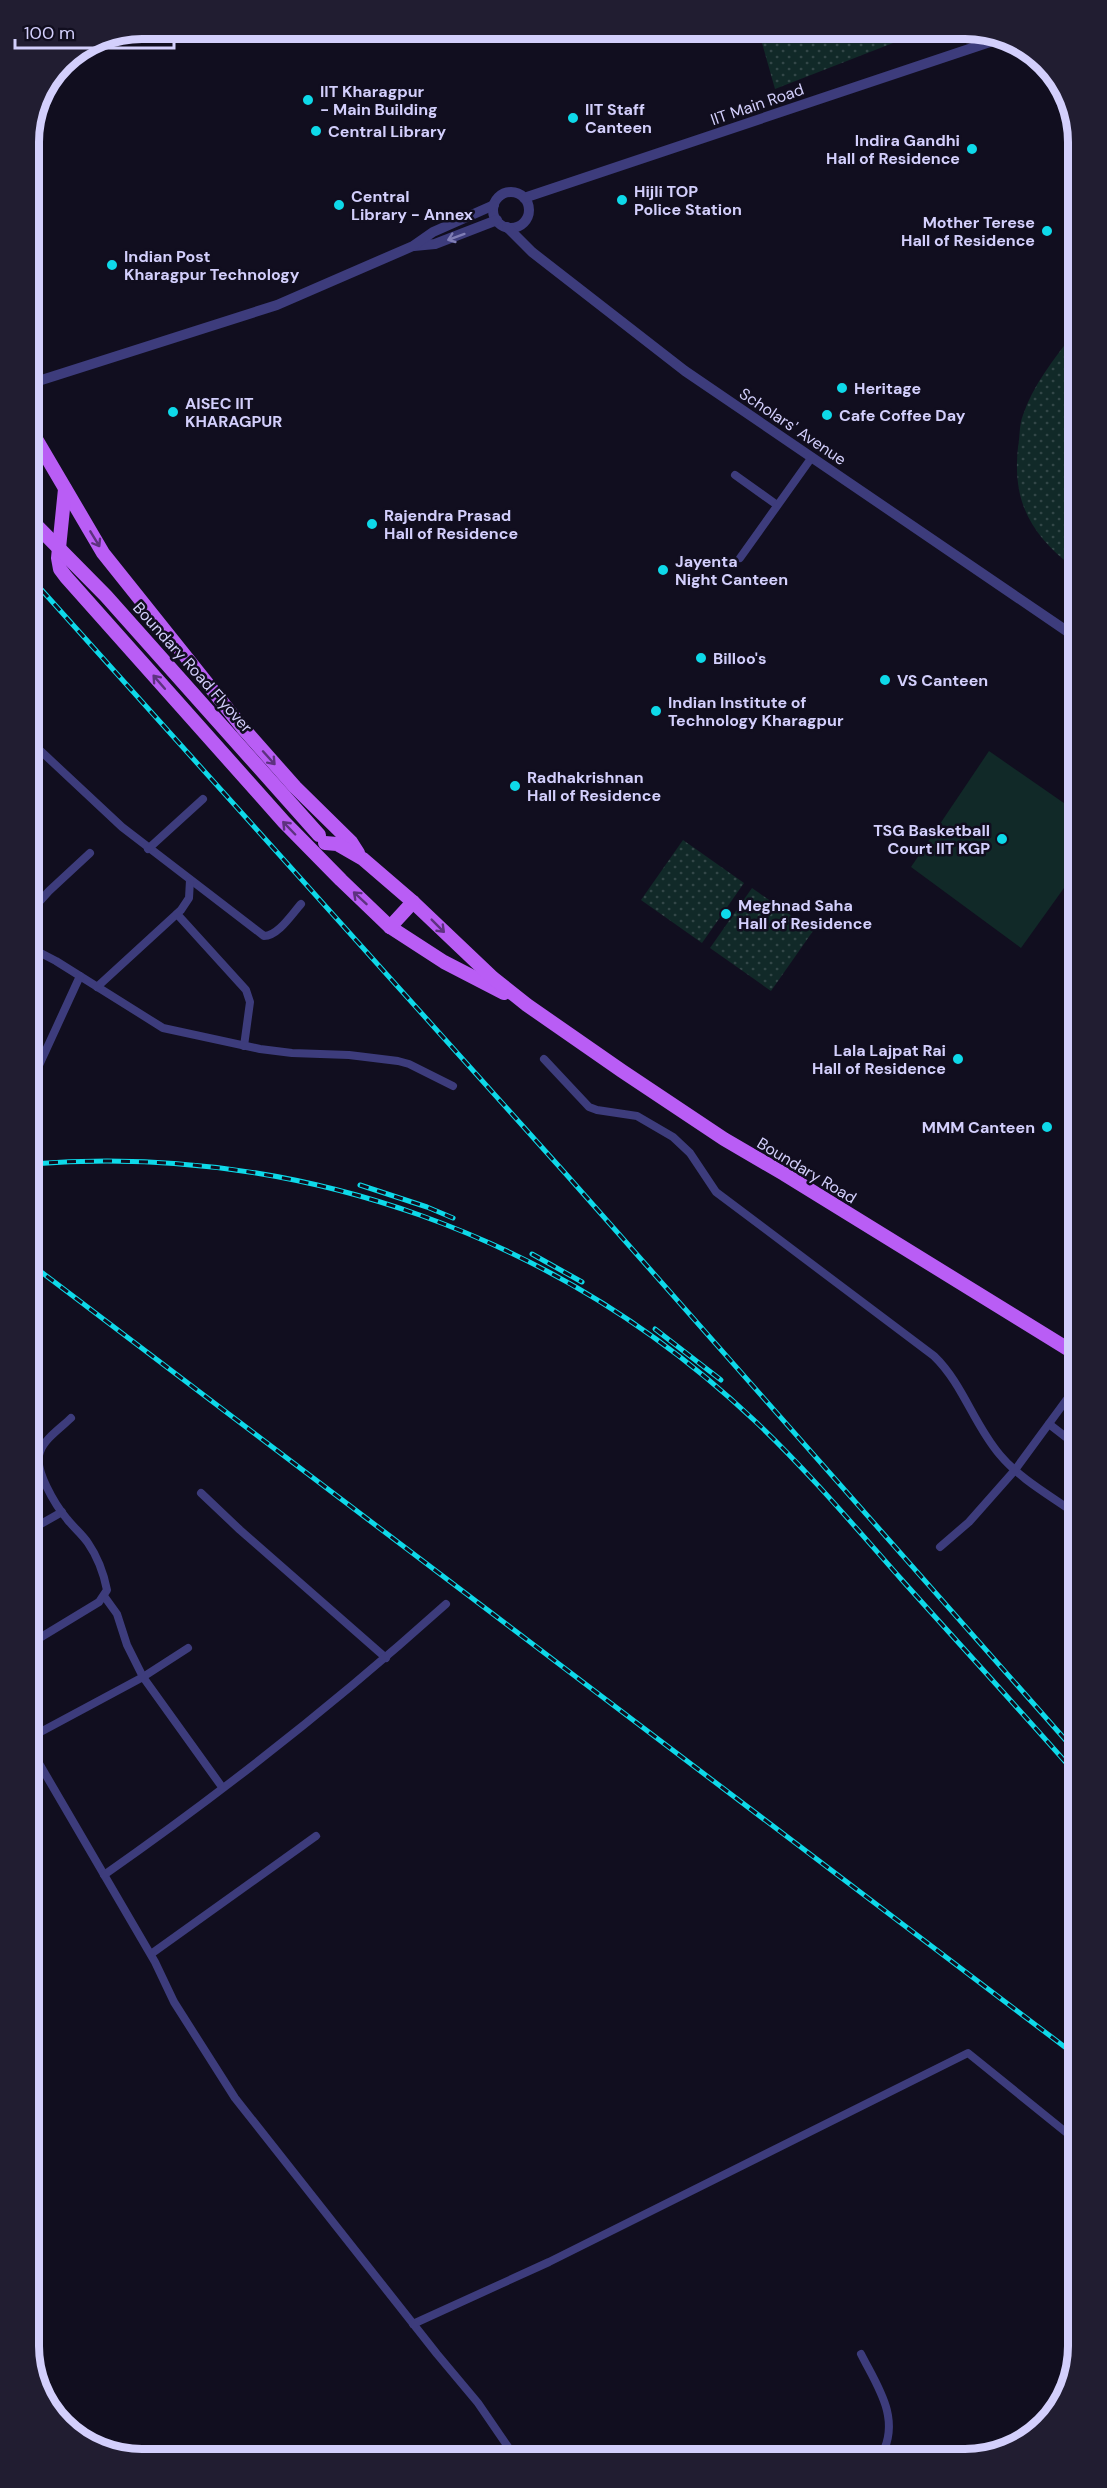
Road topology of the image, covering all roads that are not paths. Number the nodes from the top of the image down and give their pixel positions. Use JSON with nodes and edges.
{"nodes":[{"id":1,"x":990,"y":42,"type":"edge"},
{"id":2,"x":524,"y":198,"type":"junction"},
{"id":3,"x":494,"y":205,"type":"junction"},
{"id":4,"x":497,"y":220,"type":"junction"},
{"id":5,"x":507,"y":227,"type":"junction"},
{"id":6,"x":413,"y":246,"type":"junction"},
{"id":7,"x":39,"y":381,"type":"edge"},
{"id":8,"x":39,"y":443,"type":"edge"},
{"id":9,"x":812,"y":457,"type":"junction"},
{"id":10,"x":735,"y":475,"type":"dead end"},
{"id":11,"x":65,"y":489,"type":"junction"},
{"id":12,"x":777,"y":505,"type":"junction"},
{"id":13,"x":39,"y":528,"type":"edge"},
{"id":14,"x":740,"y":558,"type":"dead end"},
{"id":15,"x":1068,"y":632,"type":"edge"},
{"id":16,"x":39,"y":749,"type":"edge"},
{"id":17,"x":203,"y":799,"type":"dead end"},
{"id":18,"x":322,"y":839,"type":"junction"},
{"id":19,"x":148,"y":849,"type":"junction"},
{"id":20,"x":90,"y":853,"type":"dead end"},
{"id":21,"x":363,"y":859,"type":"junction"},
{"id":22,"x":330,"y":870,"type":"junction"},
{"id":23,"x":190,"y":880,"type":"junction"},
{"id":24,"x":39,"y":902,"type":"edge"},
{"id":25,"x":413,"y":902,"type":"junction"},
{"id":26,"x":301,"y":904,"type":"dead end"},
{"id":27,"x":177,"y":914,"type":"junction"},
{"id":28,"x":390,"y":927,"type":"junction"},
{"id":29,"x":39,"y":953,"type":"edge"},
{"id":30,"x":80,"y":976,"type":"junction"},
{"id":31,"x":97,"y":987,"type":"junction"},
{"id":32,"x":527,"y":1005,"type":"junction"},
{"id":33,"x":244,"y":1046,"type":"junction"},
{"id":34,"x":544,"y":1059,"type":"dead end"},
{"id":35,"x":39,"y":1065,"type":"edge"},
{"id":36,"x":453,"y":1086,"type":"dead end"},
{"id":37,"x":1068,"y":1349,"type":"edge"},
{"id":38,"x":1068,"y":1398,"type":"edge"},
{"id":39,"x":71,"y":1418,"type":"dead end"},
{"id":40,"x":1048,"y":1424,"type":"junction"},
{"id":41,"x":1068,"y":1439,"type":"edge"},
{"id":42,"x":1015,"y":1470,"type":"junction"},
{"id":43,"x":201,"y":1493,"type":"dead end"},
{"id":44,"x":1068,"y":1508,"type":"edge"},
{"id":45,"x":62,"y":1512,"type":"junction"},
{"id":46,"x":39,"y":1525,"type":"edge"},
{"id":47,"x":940,"y":1547,"type":"dead end"},
{"id":48,"x":104,"y":1596,"type":"junction"},
{"id":49,"x":446,"y":1604,"type":"dead end"},
{"id":50,"x":39,"y":1638,"type":"edge"},
{"id":51,"x":188,"y":1648,"type":"dead end"},
{"id":52,"x":386,"y":1658,"type":"junction"},
{"id":53,"x":143,"y":1677,"type":"junction"},
{"id":54,"x":39,"y":1733,"type":"edge"},
{"id":55,"x":39,"y":1764,"type":"edge"},
{"id":56,"x":222,"y":1787,"type":"junction"},
{"id":57,"x":316,"y":1836,"type":"dead end"},
{"id":58,"x":104,"y":1875,"type":"junction"},
{"id":59,"x":150,"y":1954,"type":"junction"},
{"id":60,"x":1068,"y":2134,"type":"edge"},
{"id":61,"x":413,"y":2324,"type":"junction"},
{"id":62,"x":861,"y":2354,"type":"dead end"},
{"id":63,"x":510,"y":2449,"type":"edge"},
{"id":64,"x":884,"y":2449,"type":"edge"}],
"edges":[{"from":1,"to":2,"type":"street","name":"IIT Main Road"},
{"from":2,"to":3,"type":"street"},
{"from":2,"to":5,"type":"street"},
{"from":3,"to":4,"type":"street"},
{"from":3,"to":6,"type":"street"},
{"from":4,"to":5,"type":"street"},
{"from":4,"to":6,"type":"street","one_way":true},
{"from":5,"to":9,"type":"street","name":"Scholars' Avenue"},
{"from":6,"to":7,"type":"street"},
{"from":8,"to":11,"type":"main road"},
{"from":9,"to":12,"type":"street"},
{"from":9,"to":15,"type":"street","name":"Scholars' Avenue"},
{"from":10,"to":12,"type":"street"},
{"from":11,"to":21,"type":"main road","one_way":true},
{"from":22,"to":11,"type":"main road","name":"Boundary Road","one_way":true},
{"from":12,"to":14,"type":"street"},
{"from":13,"to":18,"type":"main road","name":"Boundary Road Flyover","bridge":true},
{"from":16,"to":19,"type":"street"},
{"from":17,"to":19,"type":"street"},
{"from":18,"to":21,"type":"main road","name":"Boundary Road Flyover"},
{"from":18,"to":22,"type":"main road"},
{"from":19,"to":23,"type":"street"},
{"from":20,"to":24,"type":"street"},
{"from":21,"to":25,"type":"main road","name":"Boundary Road"},
{"from":28,"to":22,"type":"main road","name":"Boundary Road","one_way":true},
{"from":23,"to":26,"type":"street"},
{"from":23,"to":27,"type":"street"},
{"from":25,"to":28,"type":"main road"},
{"from":25,"to":32,"type":"main road","name":"Boundary Road","one_way":true},
{"from":27,"to":31,"type":"street"},
{"from":27,"to":33,"type":"street"},
{"from":28,"to":32,"type":"main road","name":"Boundary Road"},
{"from":29,"to":30,"type":"street"},
{"from":30,"to":31,"type":"street"},
{"from":30,"to":35,"type":"street"},
{"from":31,"to":33,"type":"street"},
{"from":32,"to":37,"type":"main road","name":"Boundary Road"},
{"from":33,"to":36,"type":"street"},
{"from":34,"to":42,"type":"street"},
{"from":38,"to":40,"type":"street"},
{"from":39,"to":45,"type":"street"},
{"from":40,"to":41,"type":"street"},
{"from":40,"to":42,"type":"street"},
{"from":42,"to":44,"type":"street"},
{"from":42,"to":47,"type":"street"},
{"from":43,"to":52,"type":"street"},
{"from":45,"to":46,"type":"street"},
{"from":45,"to":48,"type":"street"},
{"from":48,"to":50,"type":"street"},
{"from":48,"to":53,"type":"street"},
{"from":49,"to":52,"type":"street"},
{"from":51,"to":53,"type":"street"},
{"from":52,"to":56,"type":"street"},
{"from":53,"to":54,"type":"street"},
{"from":53,"to":56,"type":"street"},
{"from":55,"to":58,"type":"street"},
{"from":56,"to":58,"type":"street"},
{"from":57,"to":59,"type":"street"},
{"from":58,"to":59,"type":"street"},
{"from":59,"to":61,"type":"street"},
{"from":60,"to":61,"type":"street"},
{"from":61,"to":63,"type":"street"},
{"from":62,"to":64,"type":"street"}]}
